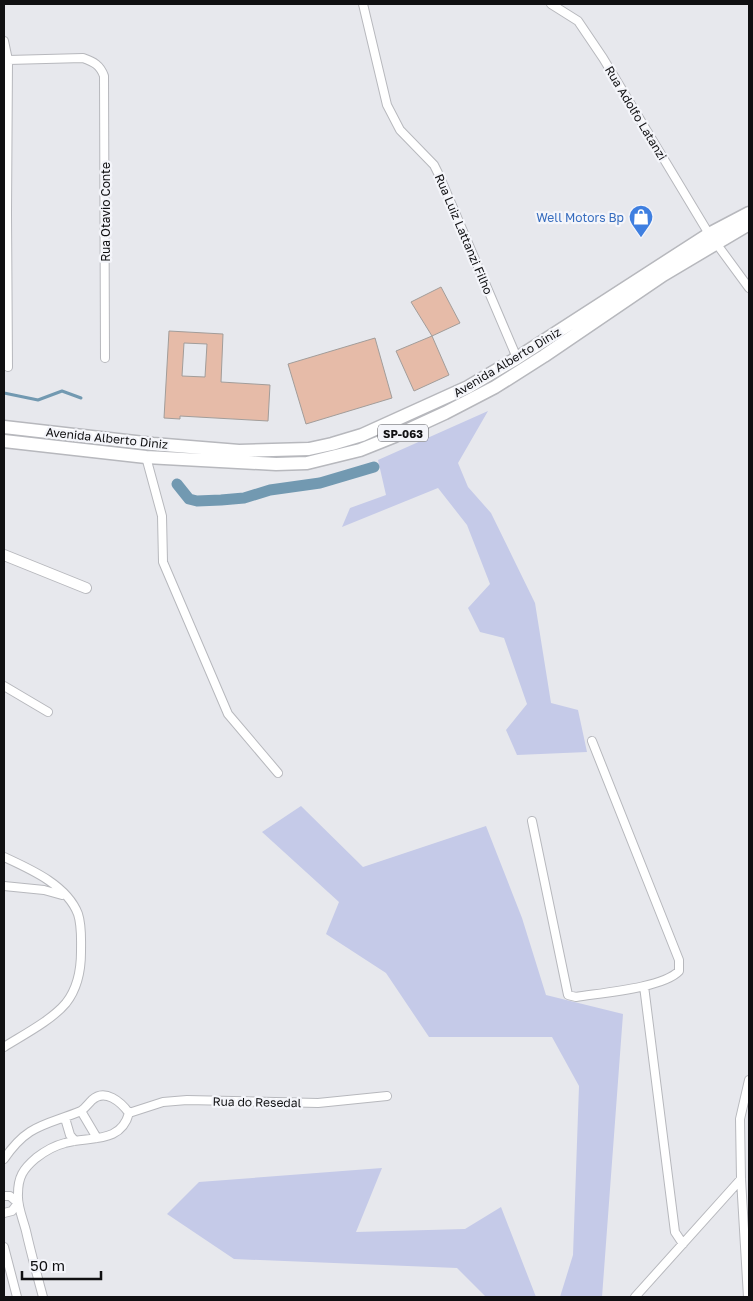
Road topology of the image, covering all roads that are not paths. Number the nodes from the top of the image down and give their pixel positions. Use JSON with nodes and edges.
{"nodes":[{"id":1,"x":363,"y":4,"type":"edge"},
{"id":2,"x":551,"y":4,"type":"edge"},
{"id":3,"x":4,"y":41,"type":"edge"},
{"id":4,"x":8,"y":60,"type":"junction"},
{"id":5,"x":5,"y":213,"type":"edge"},
{"id":6,"x":749,"y":213,"type":"edge"},
{"id":7,"x":749,"y":224,"type":"edge"},
{"id":8,"x":713,"y":238,"type":"junction"},
{"id":9,"x":749,"y":288,"type":"edge"},
{"id":10,"x":105,"y":358,"type":"dead end"},
{"id":11,"x":517,"y":358,"type":"junction"},
{"id":12,"x":8,"y":367,"type":"dead end"},
{"id":13,"x":4,"y":427,"type":"edge"},
{"id":14,"x":4,"y":441,"type":"edge"},
{"id":15,"x":146,"y":457,"type":"junction"},
{"id":16,"x":4,"y":555,"type":"edge"},
{"id":17,"x":86,"y":588,"type":"dead end"},
{"id":18,"x":4,"y":686,"type":"edge"},
{"id":19,"x":48,"y":712,"type":"dead end"},
{"id":20,"x":592,"y":741,"type":"dead end"},
{"id":21,"x":278,"y":772,"type":"dead end"},
{"id":22,"x":532,"y":821,"type":"dead end"},
{"id":23,"x":4,"y":857,"type":"edge"},
{"id":24,"x":4,"y":886,"type":"edge"},
{"id":25,"x":66,"y":896,"type":"junction"},
{"id":26,"x":644,"y":986,"type":"junction"},
{"id":27,"x":4,"y":1048,"type":"edge"},
{"id":28,"x":749,"y":1080,"type":"edge"},
{"id":29,"x":387,"y":1096,"type":"dead end"},
{"id":30,"x":84,"y":1109,"type":"junction"},
{"id":31,"x":129,"y":1113,"type":"junction"},
{"id":32,"x":65,"y":1118,"type":"junction"},
{"id":33,"x":101,"y":1138,"type":"junction"},
{"id":34,"x":75,"y":1141,"type":"junction"},
{"id":35,"x":4,"y":1160,"type":"edge"},
{"id":36,"x":741,"y":1179,"type":"junction"},
{"id":37,"x":4,"y":1196,"type":"edge"},
{"id":38,"x":18,"y":1203,"type":"junction"},
{"id":39,"x":4,"y":1213,"type":"edge"},
{"id":40,"x":683,"y":1244,"type":"junction"},
{"id":41,"x":4,"y":1247,"type":"edge"},
{"id":42,"x":18,"y":1297,"type":"edge"},
{"id":43,"x":43,"y":1297,"type":"edge"},
{"id":44,"x":635,"y":1297,"type":"edge"},
{"id":45,"x":748,"y":1297,"type":"edge"}],
"edges":[{"from":1,"to":11,"type":"street","name":"Rua Luiz Lattanzi Filho"},
{"from":2,"to":8,"type":"street","name":"Rua Adolfo Latanzi"},
{"from":3,"to":4,"type":"street"},
{"from":4,"to":5,"type":"street"},
{"from":4,"to":10,"type":"street","name":"Rua Otavio Conte"},
{"from":5,"to":12,"type":"street"},
{"from":6,"to":8,"type":"main road","name":"Avenida Alberto Diniz","number":"SP-063"},
{"from":7,"to":8,"type":"main road","name":"Avenida Alberto Diniz","number":"SP-063"},
{"from":8,"to":9,"type":"street"},
{"from":8,"to":11,"type":"main road","name":"Avenida Alberto Diniz","number":"SP-063"},
{"from":8,"to":15,"type":"main road","name":"Avenida Alberto Diniz","number":"SP-063"},
{"from":11,"to":13,"type":"main road","name":"Avenida Alberto Diniz","number":"SP-063"},
{"from":14,"to":15,"type":"main road","name":"Avenida Alberto Diniz","number":"SP-063"},
{"from":15,"to":21,"type":"street","name":"Avenida Alberto Diniz"},
{"from":16,"to":17,"type":"street"},
{"from":18,"to":19,"type":"street"},
{"from":20,"to":26,"type":"street"},
{"from":22,"to":26,"type":"street"},
{"from":23,"to":25,"type":"street"},
{"from":24,"to":25,"type":"street"},
{"from":25,"to":27,"type":"street"},
{"from":26,"to":40,"type":"street"},
{"from":28,"to":36,"type":"street"},
{"from":29,"to":31,"type":"street","name":"Rua do Resedal"},
{"from":30,"to":31,"type":"street"},
{"from":30,"to":32,"type":"street"},
{"from":30,"to":33,"type":"street"},
{"from":31,"to":33,"type":"street"},
{"from":32,"to":34,"type":"street"},
{"from":32,"to":35,"type":"street"},
{"from":33,"to":34,"type":"street"},
{"from":34,"to":38,"type":"street"},
{"from":36,"to":40,"type":"street"},
{"from":36,"to":45,"type":"street"},
{"from":37,"to":38,"type":"street"},
{"from":38,"to":39,"type":"street"},
{"from":38,"to":43,"type":"street"},
{"from":40,"to":44,"type":"street"},
{"from":41,"to":42,"type":"street"}]}
